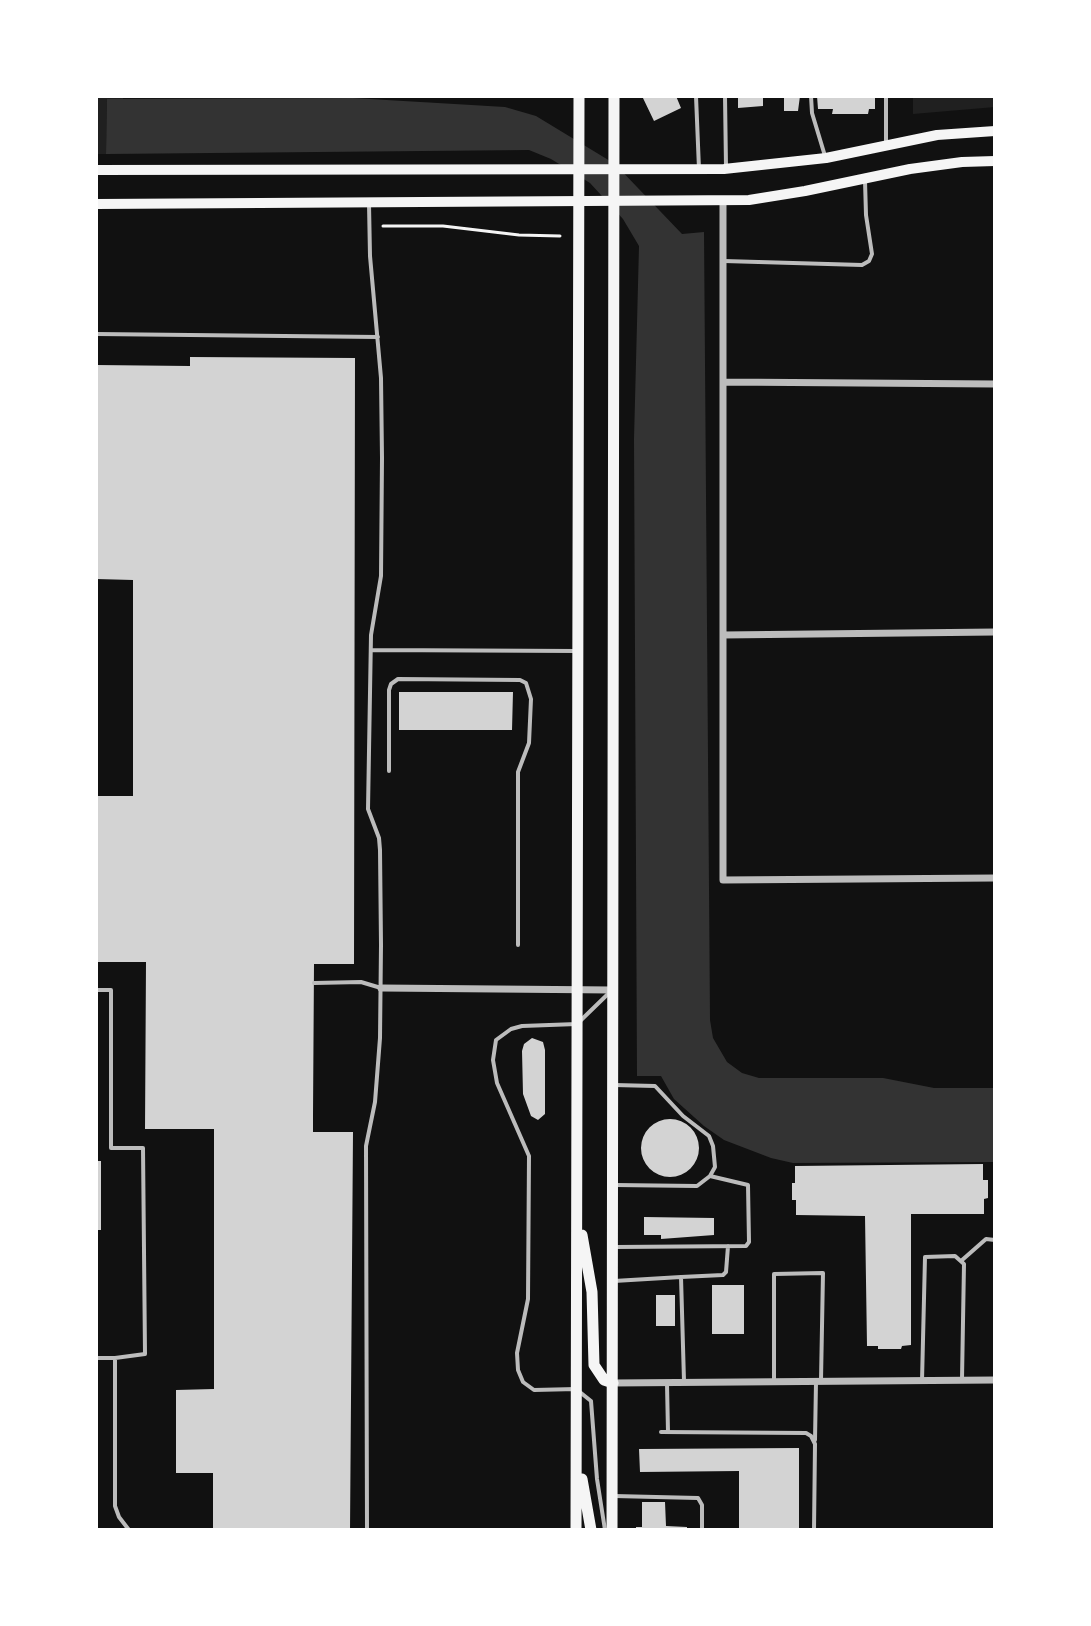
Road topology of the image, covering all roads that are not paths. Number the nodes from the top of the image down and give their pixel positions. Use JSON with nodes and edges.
{"nodes":[{"id":1,"x":579,"y":96,"type":"edge"},
{"id":2,"x":614,"y":96,"type":"edge"},
{"id":3,"x":696,"y":96,"type":"edge"},
{"id":4,"x":725,"y":96,"type":"edge"},
{"id":5,"x":811,"y":96,"type":"edge"},
{"id":6,"x":886,"y":96,"type":"edge"},
{"id":7,"x":995,"y":131,"type":"edge"},
{"id":8,"x":886,"y":146,"type":"junction"},
{"id":9,"x":826,"y":158,"type":"junction"},
{"id":10,"x":995,"y":161,"type":"edge"},
{"id":11,"x":699,"y":169,"type":"junction"},
{"id":12,"x":726,"y":169,"type":"junction"},
{"id":13,"x":96,"y":170,"type":"edge"},
{"id":14,"x":615,"y":170,"type":"junction"},
{"id":15,"x":578,"y":171,"type":"junction"},
{"id":16,"x":865,"y":179,"type":"junction"},
{"id":17,"x":615,"y":199,"type":"junction"},
{"id":18,"x":579,"y":200,"type":"junction"},
{"id":19,"x":723,"y":200,"type":"junction"},
{"id":20,"x":96,"y":204,"type":"edge"},
{"id":21,"x":369,"y":204,"type":"junction"},
{"id":22,"x":723,"y":261,"type":"junction"},
{"id":23,"x":96,"y":334,"type":"edge"},
{"id":24,"x":378,"y":337,"type":"junction"},
{"id":25,"x":724,"y":382,"type":"junction"},
{"id":26,"x":995,"y":384,"type":"edge"},
{"id":27,"x":995,"y":632,"type":"edge"},
{"id":28,"x":723,"y":635,"type":"junction"},
{"id":29,"x":371,"y":650,"type":"junction"},
{"id":30,"x":578,"y":651,"type":"junction"},
{"id":31,"x":389,"y":771,"type":"dead end"},
{"id":32,"x":995,"y":878,"type":"edge"},
{"id":33,"x":518,"y":945,"type":"dead end"},
{"id":34,"x":314,"y":983,"type":"dead end"},
{"id":35,"x":381,"y":988,"type":"junction"},
{"id":36,"x":96,"y":990,"type":"edge"},
{"id":37,"x":578,"y":990,"type":"junction"},
{"id":38,"x":612,"y":990,"type":"junction"},
{"id":39,"x":577,"y":1024,"type":"junction"},
{"id":40,"x":613,"y":1085,"type":"junction"},
{"id":41,"x":710,"y":1176,"type":"junction"},
{"id":42,"x":613,"y":1185,"type":"junction"},
{"id":43,"x":577,"y":1203,"type":"junction"},
{"id":44,"x":995,"y":1240,"type":"edge"},
{"id":45,"x":728,"y":1246,"type":"junction"},
{"id":46,"x":613,"y":1247,"type":"junction"},
{"id":47,"x":961,"y":1261,"type":"junction"},
{"id":48,"x":681,"y":1277,"type":"junction"},
{"id":49,"x":613,"y":1281,"type":"junction"},
{"id":50,"x":96,"y":1358,"type":"edge"},
{"id":51,"x":115,"y":1358,"type":"junction"},
{"id":52,"x":962,"y":1380,"type":"junction"},
{"id":53,"x":995,"y":1380,"type":"edge"},
{"id":54,"x":922,"y":1381,"type":"junction"},
{"id":55,"x":819,"y":1382,"type":"junction"},
{"id":56,"x":613,"y":1383,"type":"junction"},
{"id":57,"x":774,"y":1383,"type":"junction"},
{"id":58,"x":667,"y":1384,"type":"junction"},
{"id":59,"x":684,"y":1384,"type":"junction"},
{"id":60,"x":576,"y":1389,"type":"junction"},
{"id":61,"x":661,"y":1432,"type":"dead end"},
{"id":62,"x":668,"y":1432,"type":"junction"},
{"id":63,"x":815,"y":1444,"type":"junction"},
{"id":64,"x":576,"y":1451,"type":"junction"},
{"id":65,"x":612,"y":1496,"type":"junction"},
{"id":66,"x":129,"y":1530,"type":"edge"},
{"id":67,"x":367,"y":1530,"type":"edge"},
{"id":68,"x":576,"y":1530,"type":"edge"},
{"id":69,"x":591,"y":1530,"type":"edge"},
{"id":70,"x":605,"y":1530,"type":"edge"},
{"id":71,"x":612,"y":1530,"type":"edge"},
{"id":72,"x":702,"y":1530,"type":"edge"},
{"id":73,"x":814,"y":1530,"type":"edge"}],
"edges":[{"from":1,"to":15,"type":"main road"},
{"from":2,"to":14,"type":"main road"},
{"from":3,"to":11,"type":"lane"},
{"from":4,"to":12,"type":"lane"},
{"from":5,"to":9,"type":"lane"},
{"from":6,"to":8,"type":"lane"},
{"from":7,"to":8,"type":"main road"},
{"from":8,"to":9,"type":"main road"},
{"from":9,"to":12,"type":"main road"},
{"from":10,"to":16,"type":"main road"},
{"from":11,"to":12,"type":"main road"},
{"from":11,"to":14,"type":"main road"},
{"from":13,"to":15,"type":"main road"},
{"from":14,"to":15,"type":"main road"},
{"from":14,"to":17,"type":"main road"},
{"from":15,"to":18,"type":"main road"},
{"from":16,"to":19,"type":"main road"},
{"from":16,"to":22,"type":"lane"},
{"from":17,"to":18,"type":"main road"},
{"from":17,"to":19,"type":"main road"},
{"from":17,"to":38,"type":"main road"},
{"from":18,"to":21,"type":"main road"},
{"from":18,"to":30,"type":"main road"},
{"from":19,"to":22,"type":"street"},
{"from":20,"to":21,"type":"main road"},
{"from":21,"to":24,"type":"lane"},
{"from":22,"to":25,"type":"street"},
{"from":23,"to":24,"type":"lane"},
{"from":24,"to":29,"type":"lane"},
{"from":25,"to":26,"type":"street"},
{"from":25,"to":28,"type":"street"},
{"from":27,"to":28,"type":"street"},
{"from":28,"to":32,"type":"street"},
{"from":29,"to":30,"type":"lane"},
{"from":29,"to":35,"type":"lane"},
{"from":30,"to":37,"type":"main road"},
{"from":31,"to":33,"type":"lane"},
{"from":34,"to":35,"type":"lane"},
{"from":35,"to":37,"type":"street"},
{"from":35,"to":67,"type":"lane"},
{"from":36,"to":51,"type":"lane"},
{"from":37,"to":38,"type":"street"},
{"from":37,"to":39,"type":"main road"},
{"from":38,"to":39,"type":"lane"},
{"from":38,"to":40,"type":"main road"},
{"from":39,"to":43,"type":"main road"},
{"from":39,"to":60,"type":"lane"},
{"from":40,"to":41,"type":"lane"},
{"from":40,"to":42,"type":"main road"},
{"from":41,"to":42,"type":"lane"},
{"from":41,"to":45,"type":"lane"},
{"from":42,"to":46,"type":"main road"},
{"from":43,"to":56,"type":"main road"},
{"from":43,"to":60,"type":"main road"},
{"from":44,"to":47,"type":"lane"},
{"from":45,"to":46,"type":"lane"},
{"from":45,"to":48,"type":"lane"},
{"from":46,"to":49,"type":"main road"},
{"from":47,"to":52,"type":"lane"},
{"from":47,"to":54,"type":"lane"},
{"from":48,"to":49,"type":"lane"},
{"from":48,"to":59,"type":"lane"},
{"from":49,"to":56,"type":"main road"},
{"from":50,"to":51,"type":"lane"},
{"from":51,"to":66,"type":"lane"},
{"from":52,"to":53,"type":"street"},
{"from":52,"to":54,"type":"street"},
{"from":54,"to":55,"type":"street"},
{"from":55,"to":57,"type":"street"},
{"from":55,"to":57,"type":"lane"},
{"from":55,"to":63,"type":"lane"},
{"from":56,"to":58,"type":"street"},
{"from":56,"to":65,"type":"main road"},
{"from":57,"to":59,"type":"street"},
{"from":58,"to":59,"type":"street"},
{"from":58,"to":62,"type":"lane"},
{"from":60,"to":64,"type":"main road"},
{"from":60,"to":70,"type":"lane"},
{"from":61,"to":62,"type":"lane"},
{"from":62,"to":63,"type":"lane"},
{"from":63,"to":73,"type":"lane"},
{"from":64,"to":68,"type":"main road"},
{"from":64,"to":69,"type":"main road"},
{"from":65,"to":71,"type":"main road"},
{"from":65,"to":72,"type":"lane"}]}
